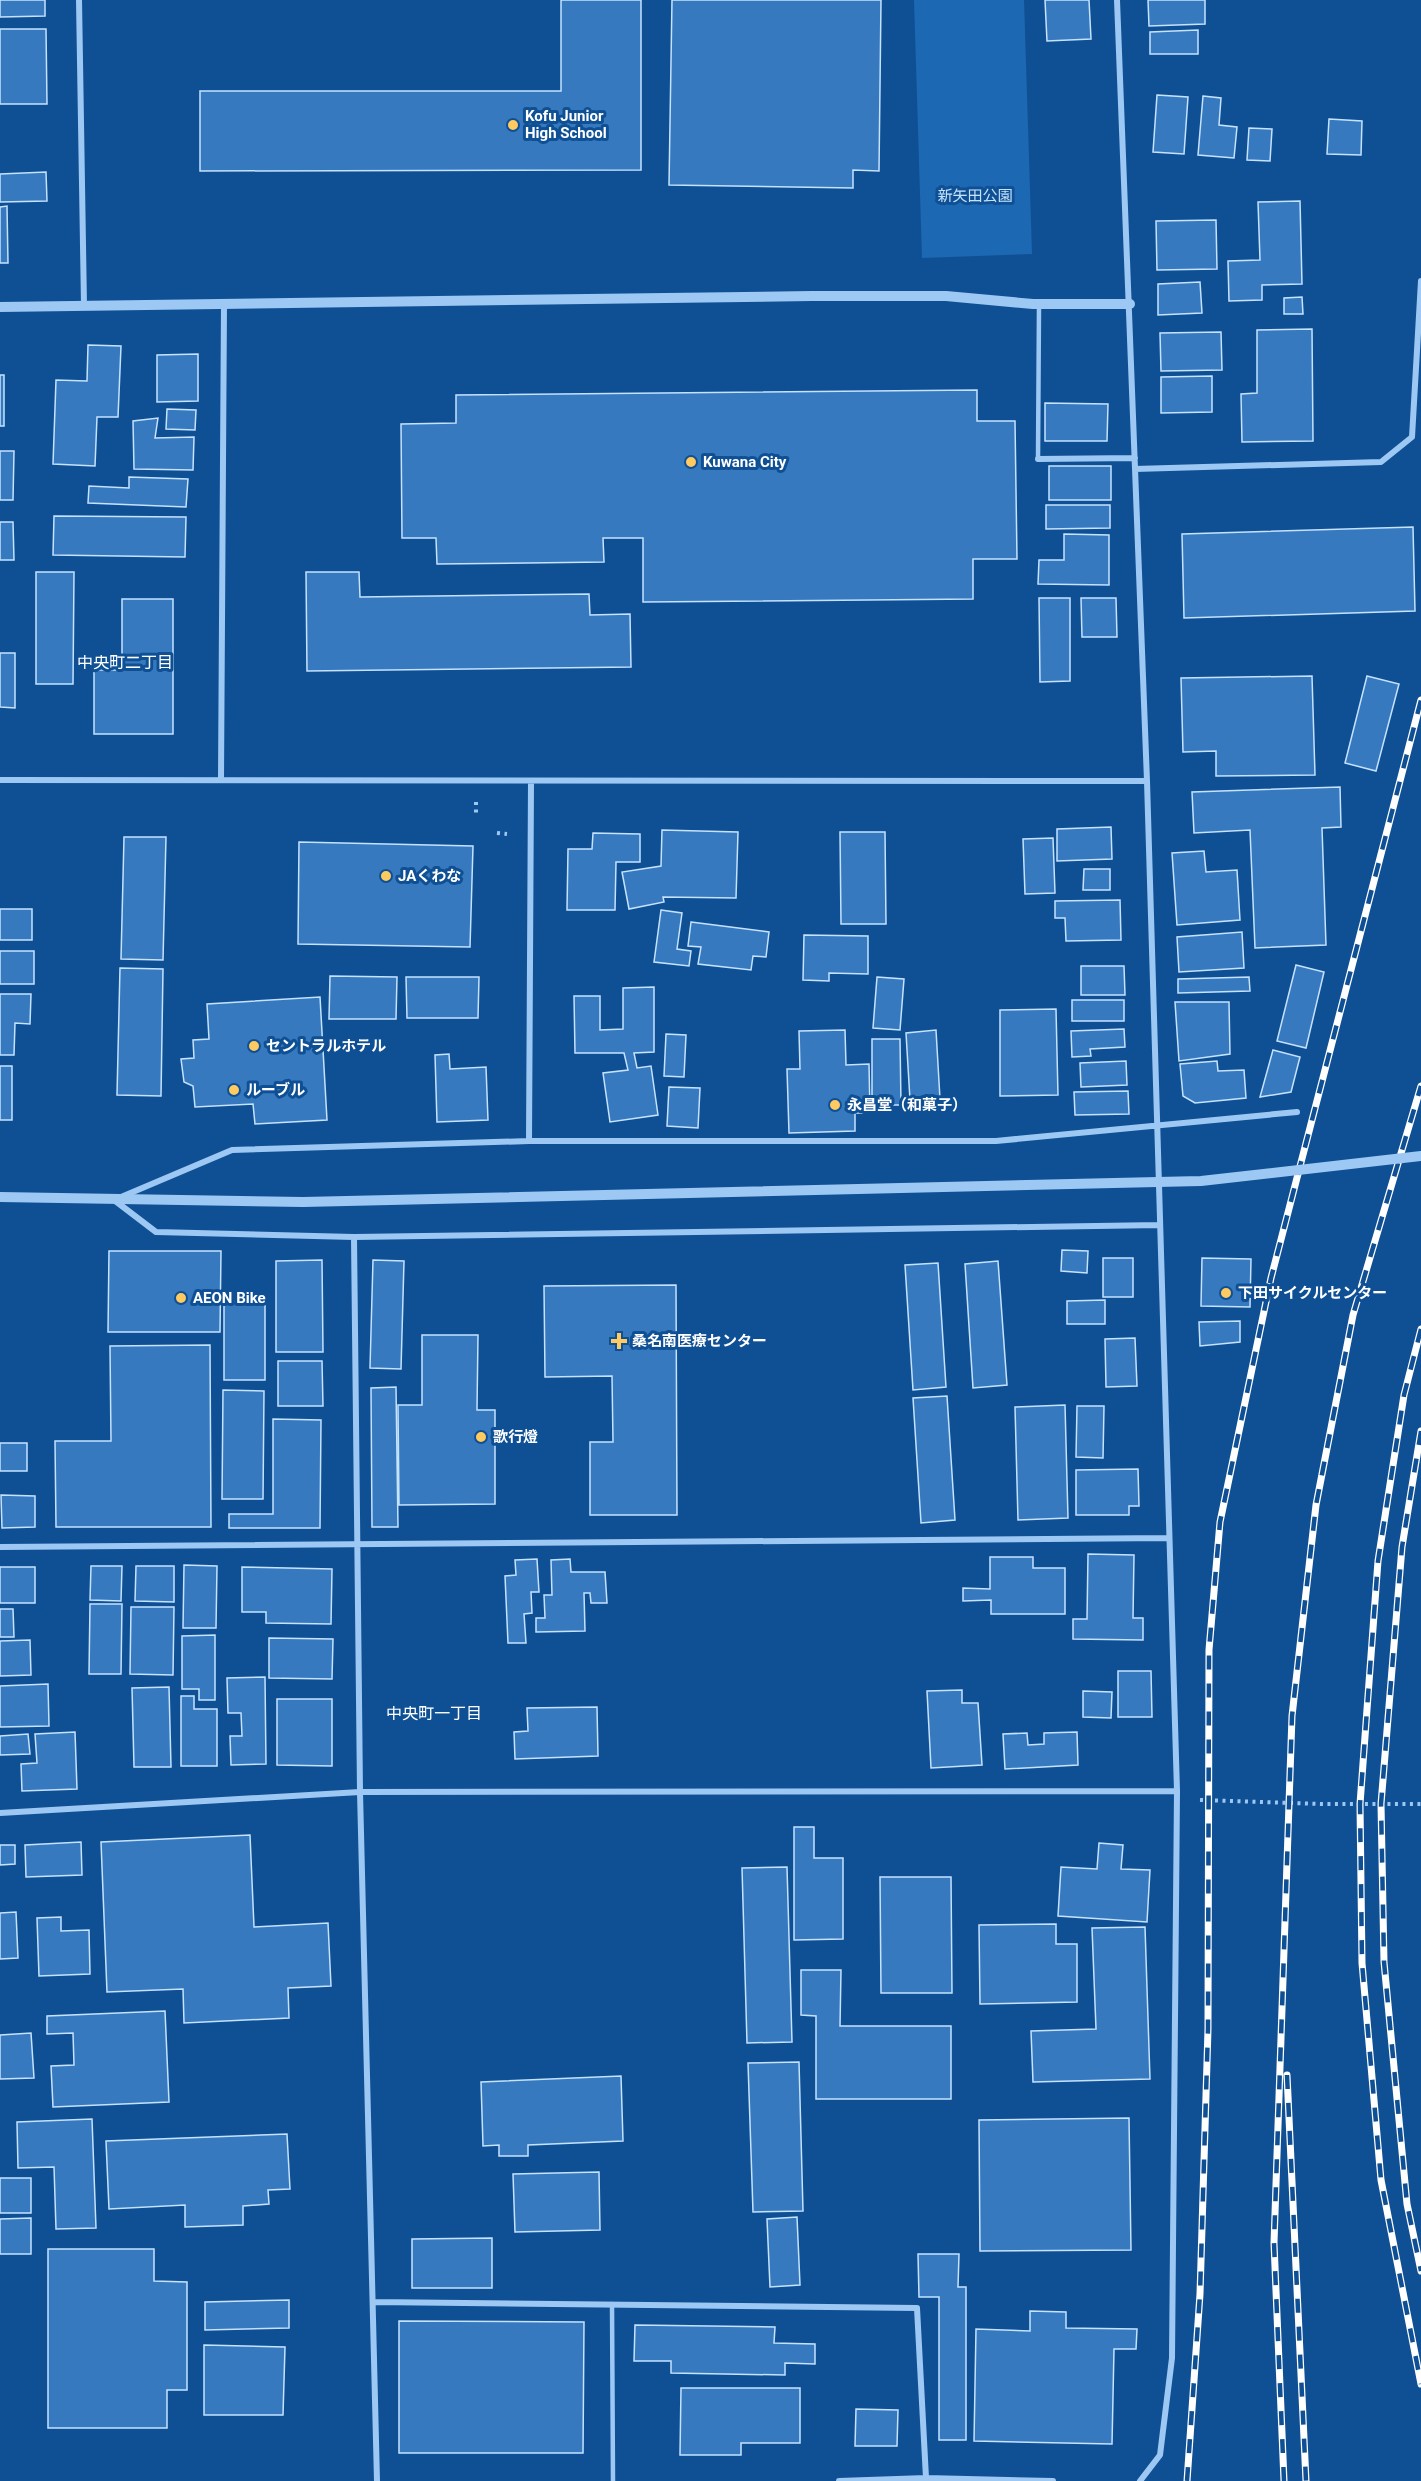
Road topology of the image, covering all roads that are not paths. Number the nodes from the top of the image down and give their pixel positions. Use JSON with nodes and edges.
{"nodes":[{"id":1,"x":80,"y":0,"type":"edge"},
{"id":2,"x":1117,"y":0,"type":"edge"},
{"id":3,"x":1421,"y":281,"type":"edge"},
{"id":4,"x":224,"y":304,"type":"junction"},
{"id":5,"x":1039,"y":304,"type":"junction"},
{"id":6,"x":1130,"y":304,"type":"junction"},
{"id":7,"x":84,"y":306,"type":"junction"},
{"id":8,"x":0,"y":307,"type":"edge"},
{"id":9,"x":1135,"y":458,"type":"junction"},
{"id":10,"x":1038,"y":459,"type":"joint"},
{"id":11,"x":1135,"y":469,"type":"junction"},
{"id":12,"x":221,"y":779,"type":"junction"},
{"id":13,"x":0,"y":780,"type":"edge"},
{"id":14,"x":1147,"y":781,"type":"junction"},
{"id":15,"x":531,"y":782,"type":"junction"},
{"id":16,"x":1298,"y":1112,"type":"dead end"},
{"id":17,"x":1159,"y":1126,"type":"junction"},
{"id":18,"x":530,"y":1141,"type":"junction"},
{"id":19,"x":1421,"y":1156,"type":"edge"},
{"id":20,"x":0,"y":1197,"type":"edge"},
{"id":21,"x":114,"y":1200,"type":"junction"},
{"id":22,"x":1160,"y":1225,"type":"junction"},
{"id":23,"x":354,"y":1236,"type":"junction"},
{"id":24,"x":1168,"y":1538,"type":"junction"},
{"id":25,"x":356,"y":1546,"type":"junction"},
{"id":26,"x":0,"y":1547,"type":"edge"},
{"id":27,"x":1177,"y":1791,"type":"junction"},
{"id":28,"x":360,"y":1792,"type":"junction"},
{"id":29,"x":0,"y":1813,"type":"edge"},
{"id":30,"x":373,"y":2302,"type":"junction"},
{"id":31,"x":612,"y":2304,"type":"junction"},
{"id":32,"x":926,"y":2478,"type":"junction"},
{"id":33,"x":377,"y":2481,"type":"edge"},
{"id":34,"x":613,"y":2481,"type":"edge"},
{"id":35,"x":839,"y":2481,"type":"edge"},
{"id":36,"x":1053,"y":2481,"type":"edge"},
{"id":37,"x":1140,"y":2481,"type":"edge"}],
"edges":[{"from":1,"to":7,"type":"street"},
{"from":2,"to":6,"type":"street"},
{"from":3,"to":11,"type":"street"},
{"from":4,"to":5,"type":"street"},
{"from":4,"to":7,"type":"street"},
{"from":4,"to":12,"type":"street"},
{"from":5,"to":6,"type":"street"},
{"from":5,"to":10,"type":"lane"},
{"from":6,"to":9,"type":"street"},
{"from":7,"to":8,"type":"street"},
{"from":9,"to":10,"type":"street"},
{"from":9,"to":11,"type":"street"},
{"from":11,"to":14,"type":"street"},
{"from":12,"to":13,"type":"street"},
{"from":12,"to":15,"type":"street"},
{"from":14,"to":15,"type":"street"},
{"from":14,"to":17,"type":"street"},
{"from":15,"to":18,"type":"street"},
{"from":16,"to":17,"type":"street"},
{"from":17,"to":18,"type":"street"},
{"from":17,"to":22,"type":"street"},
{"from":18,"to":21,"type":"street"},
{"from":19,"to":21,"type":"street","bridge":true},
{"from":20,"to":21,"type":"street"},
{"from":21,"to":23,"type":"street"},
{"from":22,"to":23,"type":"street"},
{"from":22,"to":24,"type":"street"},
{"from":23,"to":25,"type":"street"},
{"from":24,"to":25,"type":"street"},
{"from":24,"to":27,"type":"street"},
{"from":25,"to":26,"type":"street"},
{"from":25,"to":28,"type":"street"},
{"from":27,"to":28,"type":"street"},
{"from":27,"to":37,"type":"street"},
{"from":28,"to":29,"type":"street"},
{"from":28,"to":30,"type":"street"},
{"from":30,"to":31,"type":"street"},
{"from":30,"to":33,"type":"street"},
{"from":31,"to":32,"type":"street"},
{"from":31,"to":34,"type":"lane"},
{"from":32,"to":35,"type":"street"},
{"from":32,"to":36,"type":"street"}]}
